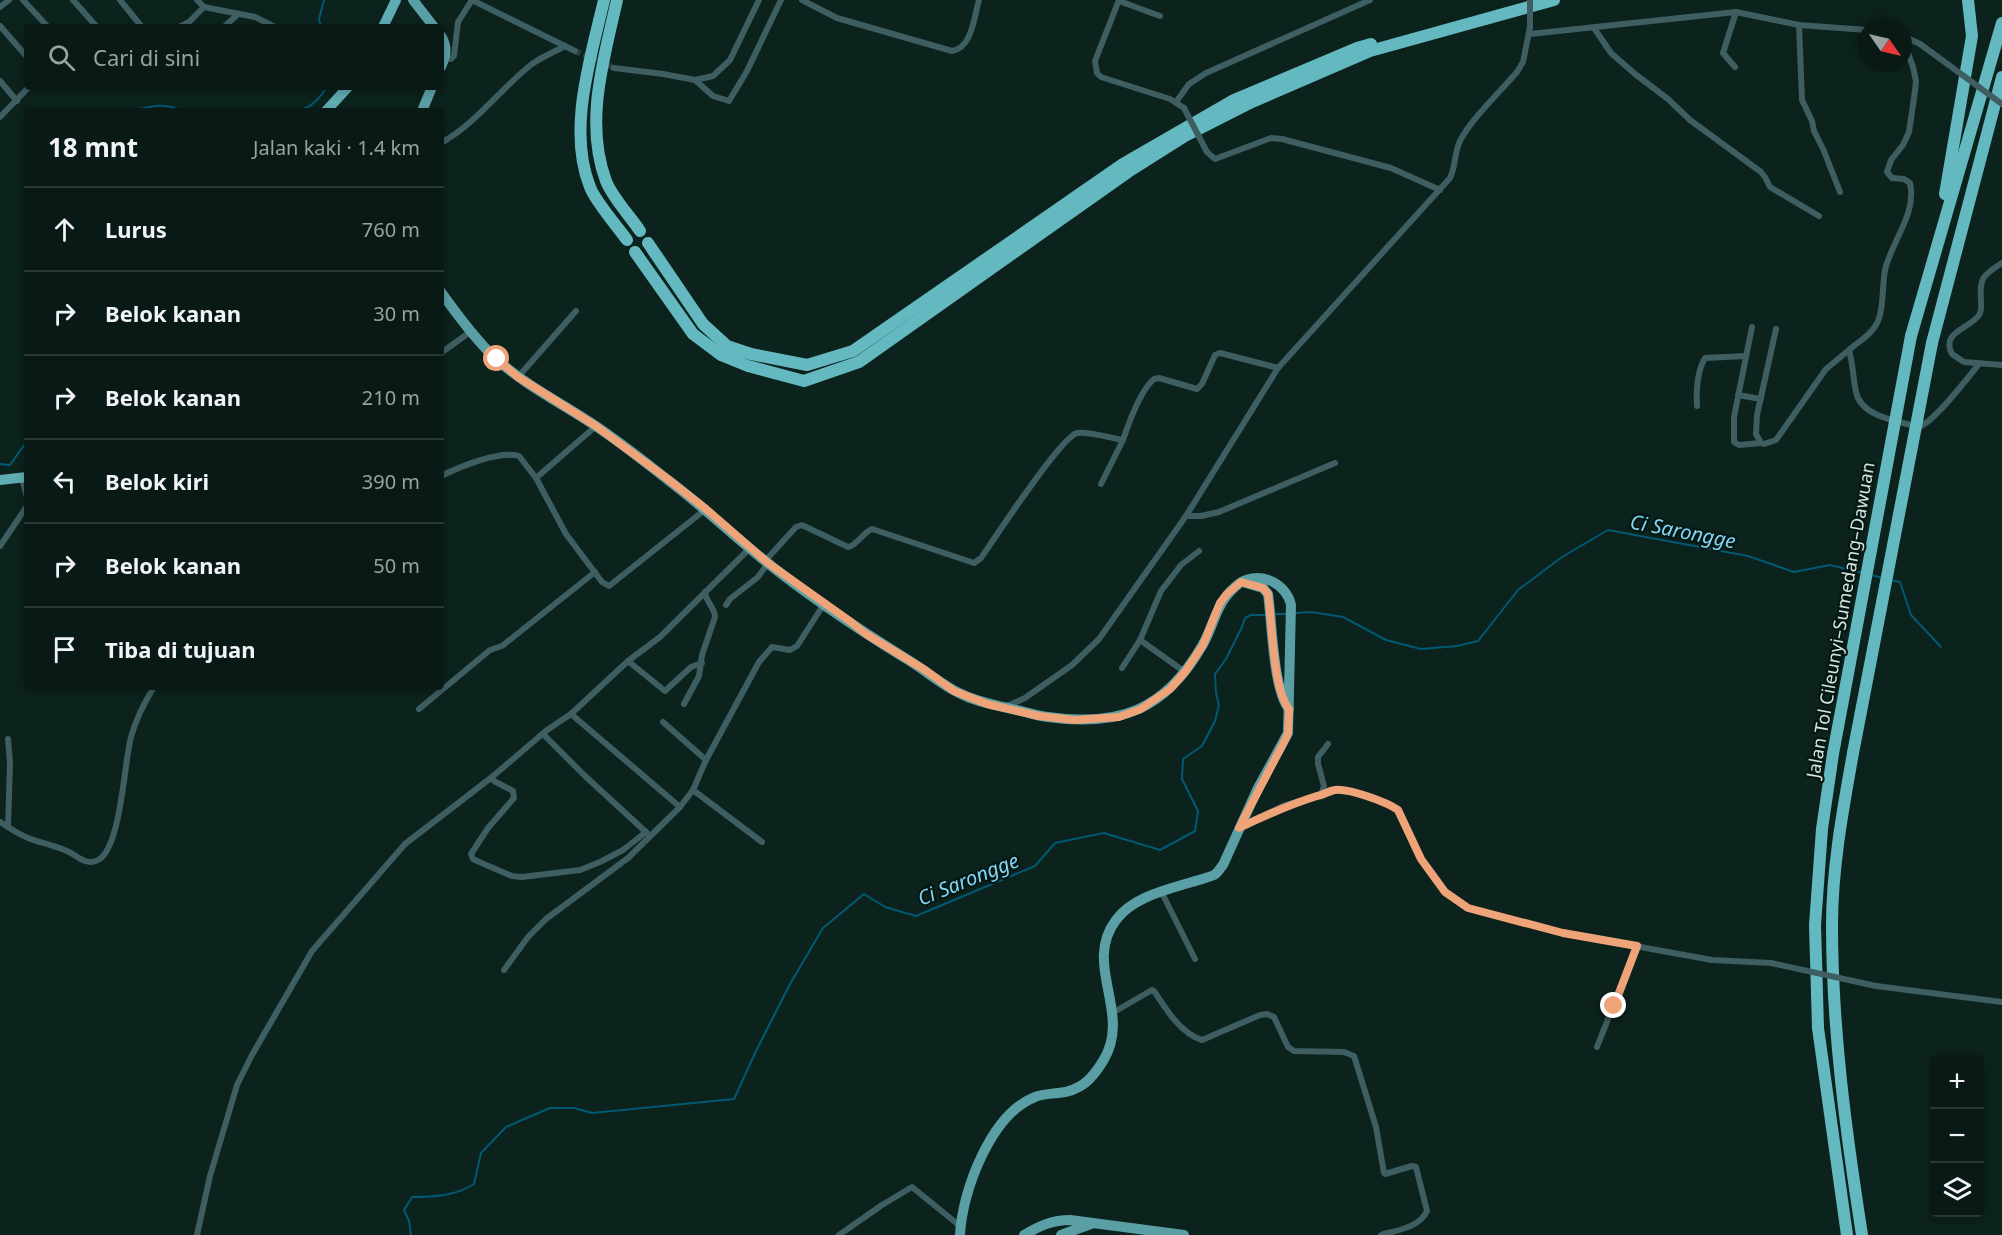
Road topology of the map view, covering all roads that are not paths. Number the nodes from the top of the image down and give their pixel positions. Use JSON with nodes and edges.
{"nodes":[{"id":1,"x":9,"y":0,"type":"edge"},
{"id":2,"x":23,"y":0,"type":"edge"},
{"id":3,"x":73,"y":0,"type":"edge"},
{"id":4,"x":120,"y":0,"type":"edge"},
{"id":5,"x":197,"y":0,"type":"edge"},
{"id":6,"x":396,"y":0,"type":"edge"},
{"id":7,"x":413,"y":0,"type":"edge"},
{"id":8,"x":472,"y":0,"type":"edge"},
{"id":9,"x":489,"y":0,"type":"edge"},
{"id":10,"x":604,"y":0,"type":"edge"},
{"id":11,"x":617,"y":0,"type":"edge"},
{"id":12,"x":759,"y":0,"type":"edge"},
{"id":13,"x":781,"y":0,"type":"edge"},
{"id":14,"x":802,"y":0,"type":"edge"},
{"id":15,"x":979,"y":0,"type":"edge"},
{"id":16,"x":1119,"y":0,"type":"edge"},
{"id":17,"x":1370,"y":0,"type":"edge"},
{"id":18,"x":1522,"y":0,"type":"edge"},
{"id":19,"x":1530,"y":0,"type":"edge"},
{"id":20,"x":1554,"y":0,"type":"edge"},
{"id":21,"x":1968,"y":0,"type":"edge"},
{"id":22,"x":0,"y":7,"type":"edge"},
{"id":23,"x":204,"y":7,"type":"junction"},
{"id":24,"x":486,"y":7,"type":"junction"},
{"id":25,"x":1736,"y":12,"type":"junction"},
{"id":26,"x":238,"y":14,"type":"junction"},
{"id":27,"x":1160,"y":16,"type":"dead end"},
{"id":28,"x":2002,"y":23,"type":"edge"},
{"id":29,"x":45,"y":24,"type":"edge"},
{"id":30,"x":94,"y":24,"type":"edge"},
{"id":31,"x":140,"y":24,"type":"edge"},
{"id":32,"x":185,"y":24,"type":"edge"},
{"id":33,"x":227,"y":24,"type":"edge"},
{"id":34,"x":269,"y":24,"type":"edge"},
{"id":35,"x":384,"y":24,"type":"edge"},
{"id":36,"x":432,"y":24,"type":"edge"},
{"id":37,"x":1799,"y":25,"type":"junction"},
{"id":38,"x":0,"y":26,"type":"edge"},
{"id":39,"x":1594,"y":28,"type":"junction"},
{"id":40,"x":1858,"y":29,"type":"edge"},
{"id":41,"x":1530,"y":31,"type":"junction"},
{"id":42,"x":444,"y":41,"type":"edge"},
{"id":43,"x":1912,"y":41,"type":"edge"},
{"id":44,"x":564,"y":46,"type":"junction"},
{"id":45,"x":575,"y":51,"type":"tunnel mouth"},
{"id":46,"x":24,"y":54,"type":"edge"},
{"id":47,"x":444,"y":57,"type":"edge"},
{"id":48,"x":444,"y":62,"type":"edge"},
{"id":49,"x":1912,"y":64,"type":"edge"},
{"id":50,"x":614,"y":68,"type":"tunnel mouth"},
{"id":51,"x":1735,"y":68,"type":"dead end"},
{"id":52,"x":2002,"y":77,"type":"edge"},
{"id":53,"x":694,"y":80,"type":"junction"},
{"id":54,"x":0,"y":81,"type":"edge"},
{"id":55,"x":26,"y":90,"type":"edge"},
{"id":56,"x":345,"y":90,"type":"edge"},
{"id":57,"x":431,"y":90,"type":"edge"},
{"id":58,"x":2002,"y":92,"type":"edge"},
{"id":59,"x":17,"y":101,"type":"junction"},
{"id":60,"x":1176,"y":102,"type":"junction"},
{"id":61,"x":2002,"y":104,"type":"edge"},
{"id":62,"x":329,"y":108,"type":"edge"},
{"id":63,"x":423,"y":108,"type":"edge"},
{"id":64,"x":0,"y":117,"type":"edge"},
{"id":65,"x":1985,"y":137,"type":"junction"},
{"id":66,"x":444,"y":141,"type":"edge"},
{"id":67,"x":1440,"y":190,"type":"junction"},
{"id":68,"x":1840,"y":192,"type":"dead end"},
{"id":69,"x":1819,"y":216,"type":"dead end"},
{"id":70,"x":640,"y":231,"type":"dead end"},
{"id":71,"x":627,"y":240,"type":"dead end"},
{"id":72,"x":648,"y":243,"type":"dead end"},
{"id":73,"x":1935,"y":251,"type":"junction"},
{"id":74,"x":635,"y":252,"type":"dead end"},
{"id":75,"x":2001,"y":265,"type":"edge"},
{"id":76,"x":444,"y":296,"type":"edge"},
{"id":77,"x":576,"y":311,"type":"dead end"},
{"id":78,"x":1752,"y":327,"type":"dead end"},
{"id":79,"x":1776,"y":329,"type":"dead end"},
{"id":80,"x":470,"y":332,"type":"junction"},
{"id":81,"x":1849,"y":350,"type":"junction"},
{"id":82,"x":444,"y":351,"type":"edge"},
{"id":83,"x":1746,"y":356,"type":"junction"},
{"id":84,"x":1979,"y":364,"type":"junction"},
{"id":85,"x":2002,"y":365,"type":"edge"},
{"id":86,"x":1278,"y":368,"type":"junction"},
{"id":87,"x":518,"y":377,"type":"junction"},
{"id":88,"x":1738,"y":395,"type":"junction"},
{"id":89,"x":1761,"y":399,"type":"junction"},
{"id":90,"x":1697,"y":406,"type":"dead end"},
{"id":91,"x":596,"y":426,"type":"junction"},
{"id":92,"x":1123,"y":440,"type":"junction"},
{"id":93,"x":1761,"y":443,"type":"junction"},
{"id":94,"x":1335,"y":463,"type":"dead end"},
{"id":95,"x":444,"y":475,"type":"edge"},
{"id":96,"x":24,"y":478,"type":"edge"},
{"id":97,"x":536,"y":478,"type":"junction"},
{"id":98,"x":0,"y":480,"type":"edge"},
{"id":99,"x":1101,"y":484,"type":"dead end"},
{"id":100,"x":706,"y":509,"type":"junction"},
{"id":101,"x":24,"y":510,"type":"edge"},
{"id":102,"x":1186,"y":516,"type":"junction"},
{"id":103,"x":0,"y":546,"type":"edge"},
{"id":104,"x":750,"y":548,"type":"junction"},
{"id":105,"x":1198,"y":551,"type":"dead end"},
{"id":106,"x":766,"y":562,"type":"junction"},
{"id":107,"x":595,"y":572,"type":"junction"},
{"id":108,"x":1241,"y":582,"type":"junction"},
{"id":109,"x":705,"y":592,"type":"junction"},
{"id":110,"x":726,"y":604,"type":"dead end"},
{"id":111,"x":824,"y":604,"type":"junction"},
{"id":112,"x":1140,"y":640,"type":"junction"},
{"id":113,"x":628,"y":661,"type":"junction"},
{"id":114,"x":702,"y":663,"type":"junction"},
{"id":115,"x":1122,"y":668,"type":"dead end"},
{"id":116,"x":1185,"y":672,"type":"junction"},
{"id":117,"x":444,"y":688,"type":"edge"},
{"id":118,"x":152,"y":690,"type":"edge"},
{"id":119,"x":442,"y":690,"type":"edge"},
{"id":120,"x":684,"y":704,"type":"dead end"},
{"id":121,"x":1003,"y":707,"type":"junction"},
{"id":122,"x":419,"y":709,"type":"dead end"},
{"id":123,"x":1289,"y":709,"type":"junction"},
{"id":124,"x":572,"y":714,"type":"junction"},
{"id":125,"x":663,"y":722,"type":"dead end"},
{"id":126,"x":543,"y":734,"type":"junction"},
{"id":127,"x":8,"y":739,"type":"dead end"},
{"id":128,"x":1328,"y":744,"type":"dead end"},
{"id":129,"x":706,"y":760,"type":"junction"},
{"id":130,"x":492,"y":777,"type":"junction"},
{"id":131,"x":693,"y":790,"type":"junction"},
{"id":132,"x":1322,"y":795,"type":"junction"},
{"id":133,"x":680,"y":807,"type":"junction"},
{"id":134,"x":0,"y":822,"type":"edge"},
{"id":135,"x":8,"y":827,"type":"junction"},
{"id":136,"x":1239,"y":828,"type":"junction"},
{"id":137,"x":648,"y":833,"type":"junction"},
{"id":138,"x":762,"y":842,"type":"dead end"},
{"id":139,"x":631,"y":845,"type":"junction"},
{"id":140,"x":628,"y":858,"type":"junction"},
{"id":141,"x":1161,"y":891,"type":"junction"},
{"id":142,"x":1637,"y":946,"type":"junction"},
{"id":143,"x":1195,"y":959,"type":"dead end"},
{"id":144,"x":504,"y":970,"type":"dead end"},
{"id":145,"x":2002,"y":1002,"type":"edge"},
{"id":146,"x":1114,"y":1012,"type":"junction"},
{"id":147,"x":1597,"y":1047,"type":"dead end"},
{"id":148,"x":1091,"y":1224,"type":"junction"},
{"id":149,"x":960,"y":1231,"type":"edge"},
{"id":150,"x":197,"y":1235,"type":"edge"},
{"id":151,"x":839,"y":1235,"type":"edge"},
{"id":152,"x":1024,"y":1235,"type":"edge"},
{"id":153,"x":1061,"y":1235,"type":"edge"},
{"id":154,"x":1184,"y":1235,"type":"edge"},
{"id":155,"x":1381,"y":1235,"type":"edge"},
{"id":156,"x":1847,"y":1235,"type":"edge"},
{"id":157,"x":1862,"y":1235,"type":"edge"}],
"edges":[{"from":1,"to":22,"type":"street"},
{"from":2,"to":29,"type":"street"},
{"from":3,"to":30,"type":"street"},
{"from":4,"to":31,"type":"street"},
{"from":5,"to":23,"type":"street"},
{"from":6,"to":35,"type":"highway"},
{"from":7,"to":36,"type":"main road"},
{"from":8,"to":24,"type":"street"},
{"from":8,"to":48,"type":"street"},
{"from":9,"to":24,"type":"street"},
{"from":10,"to":71,"type":"highway"},
{"from":11,"to":70,"type":"highway"},
{"from":12,"to":53,"type":"street"},
{"from":13,"to":53,"type":"street"},
{"from":14,"to":15,"type":"street"},
{"from":16,"to":27,"type":"street"},
{"from":16,"to":60,"type":"street"},
{"from":17,"to":60,"type":"street"},
{"from":18,"to":72,"type":"highway"},
{"from":19,"to":41,"type":"street","bridge":true},
{"from":20,"to":74,"type":"highway"},
{"from":21,"to":73,"type":"highway"},
{"from":23,"to":26,"type":"street"},
{"from":23,"to":32,"type":"street"},
{"from":24,"to":44,"type":"street"},
{"from":25,"to":37,"type":"street"},
{"from":25,"to":39,"type":"street"},
{"from":25,"to":51,"type":"street"},
{"from":26,"to":33,"type":"street"},
{"from":26,"to":34,"type":"street"},
{"from":28,"to":73,"type":"highway","name":"Jalan Tol Cileunyi–Sumedang–Dawuan"},
{"from":37,"to":40,"type":"street"},
{"from":37,"to":68,"type":"street"},
{"from":38,"to":46,"type":"street"},
{"from":39,"to":41,"type":"street"},
{"from":39,"to":69,"type":"street"},
{"from":41,"to":67,"type":"street"},
{"from":42,"to":47,"type":"main road"},
{"from":43,"to":61,"type":"street","bridge":true},
{"from":44,"to":45,"type":"street"},
{"from":44,"to":66,"type":"street"},
{"from":49,"to":81,"type":"street"},
{"from":50,"to":53,"type":"street"},
{"from":52,"to":65,"type":"highway","name":"Jalan Tol Cileunyi–Sumedang–Dawuan"},
{"from":54,"to":59,"type":"street"},
{"from":55,"to":59,"type":"street"},
{"from":56,"to":62,"type":"highway"},
{"from":57,"to":63,"type":"main road"},
{"from":58,"to":65,"type":"highway"},
{"from":59,"to":64,"type":"street"},
{"from":60,"to":67,"type":"street","bridge":true},
{"from":65,"to":157,"type":"highway","name":"Jalan Tol Cileunyi–Sumedang–Dawuan","bridge":true},
{"from":67,"to":86,"type":"street"},
{"from":73,"to":156,"type":"highway","name":"Jalan Tol Cileunyi–Sumedang–Dawuan","bridge":true},
{"from":75,"to":84,"type":"street"},
{"from":76,"to":80,"type":"main road"},
{"from":77,"to":87,"type":"street"},
{"from":78,"to":83,"type":"street"},
{"from":79,"to":89,"type":"street"},
{"from":80,"to":82,"type":"street"},
{"from":80,"to":87,"type":"main road"},
{"from":81,"to":84,"type":"street"},
{"from":81,"to":93,"type":"street"},
{"from":83,"to":88,"type":"street"},
{"from":83,"to":90,"type":"street"},
{"from":84,"to":85,"type":"street"},
{"from":86,"to":92,"type":"street"},
{"from":86,"to":102,"type":"street"},
{"from":87,"to":91,"type":"main road"},
{"from":88,"to":89,"type":"street"},
{"from":88,"to":93,"type":"street"},
{"from":89,"to":93,"type":"street"},
{"from":91,"to":97,"type":"street"},
{"from":91,"to":100,"type":"main road"},
{"from":92,"to":99,"type":"street"},
{"from":92,"to":106,"type":"street"},
{"from":94,"to":102,"type":"street"},
{"from":95,"to":97,"type":"street"},
{"from":96,"to":98,"type":"highway"},
{"from":97,"to":107,"type":"street"},
{"from":100,"to":104,"type":"main road"},
{"from":100,"to":107,"type":"street"},
{"from":101,"to":103,"type":"street"},
{"from":102,"to":121,"type":"street"},
{"from":104,"to":106,"type":"main road"},
{"from":104,"to":109,"type":"street"},
{"from":105,"to":112,"type":"street"},
{"from":106,"to":110,"type":"street"},
{"from":106,"to":111,"type":"main road"},
{"from":107,"to":117,"type":"street"},
{"from":108,"to":116,"type":"main road"},
{"from":108,"to":123,"type":"main road"},
{"from":108,"to":123,"type":"main road"},
{"from":109,"to":113,"type":"street"},
{"from":109,"to":114,"type":"street"},
{"from":111,"to":121,"type":"main road"},
{"from":111,"to":129,"type":"street"},
{"from":112,"to":115,"type":"street"},
{"from":112,"to":116,"type":"street"},
{"from":113,"to":114,"type":"street"},
{"from":113,"to":124,"type":"street"},
{"from":114,"to":120,"type":"street"},
{"from":116,"to":121,"type":"main road"},
{"from":118,"to":135,"type":"street"},
{"from":119,"to":122,"type":"street"},
{"from":123,"to":136,"type":"main road"},
{"from":124,"to":126,"type":"street"},
{"from":124,"to":133,"type":"street"},
{"from":125,"to":129,"type":"street"},
{"from":126,"to":130,"type":"street"},
{"from":126,"to":137,"type":"street"},
{"from":127,"to":135,"type":"street"},
{"from":128,"to":132,"type":"street"},
{"from":129,"to":131,"type":"street"},
{"from":130,"to":139,"type":"street"},
{"from":130,"to":150,"type":"street"},
{"from":131,"to":133,"type":"street"},
{"from":131,"to":138,"type":"street"},
{"from":132,"to":136,"type":"street"},
{"from":132,"to":142,"type":"street"},
{"from":133,"to":137,"type":"street"},
{"from":134,"to":135,"type":"street"},
{"from":136,"to":141,"type":"main road"},
{"from":137,"to":139,"type":"street"},
{"from":137,"to":140,"type":"street"},
{"from":139,"to":140,"type":"street"},
{"from":140,"to":144,"type":"street"},
{"from":141,"to":143,"type":"street"},
{"from":141,"to":146,"type":"main road"},
{"from":142,"to":145,"type":"street","bridge":true},
{"from":142,"to":147,"type":"street"},
{"from":146,"to":149,"type":"main road"},
{"from":146,"to":155,"type":"street"},
{"from":148,"to":152,"type":"main road"},
{"from":148,"to":153,"type":"main road"},
{"from":148,"to":154,"type":"main road"},
{"from":149,"to":151,"type":"street"}]}
